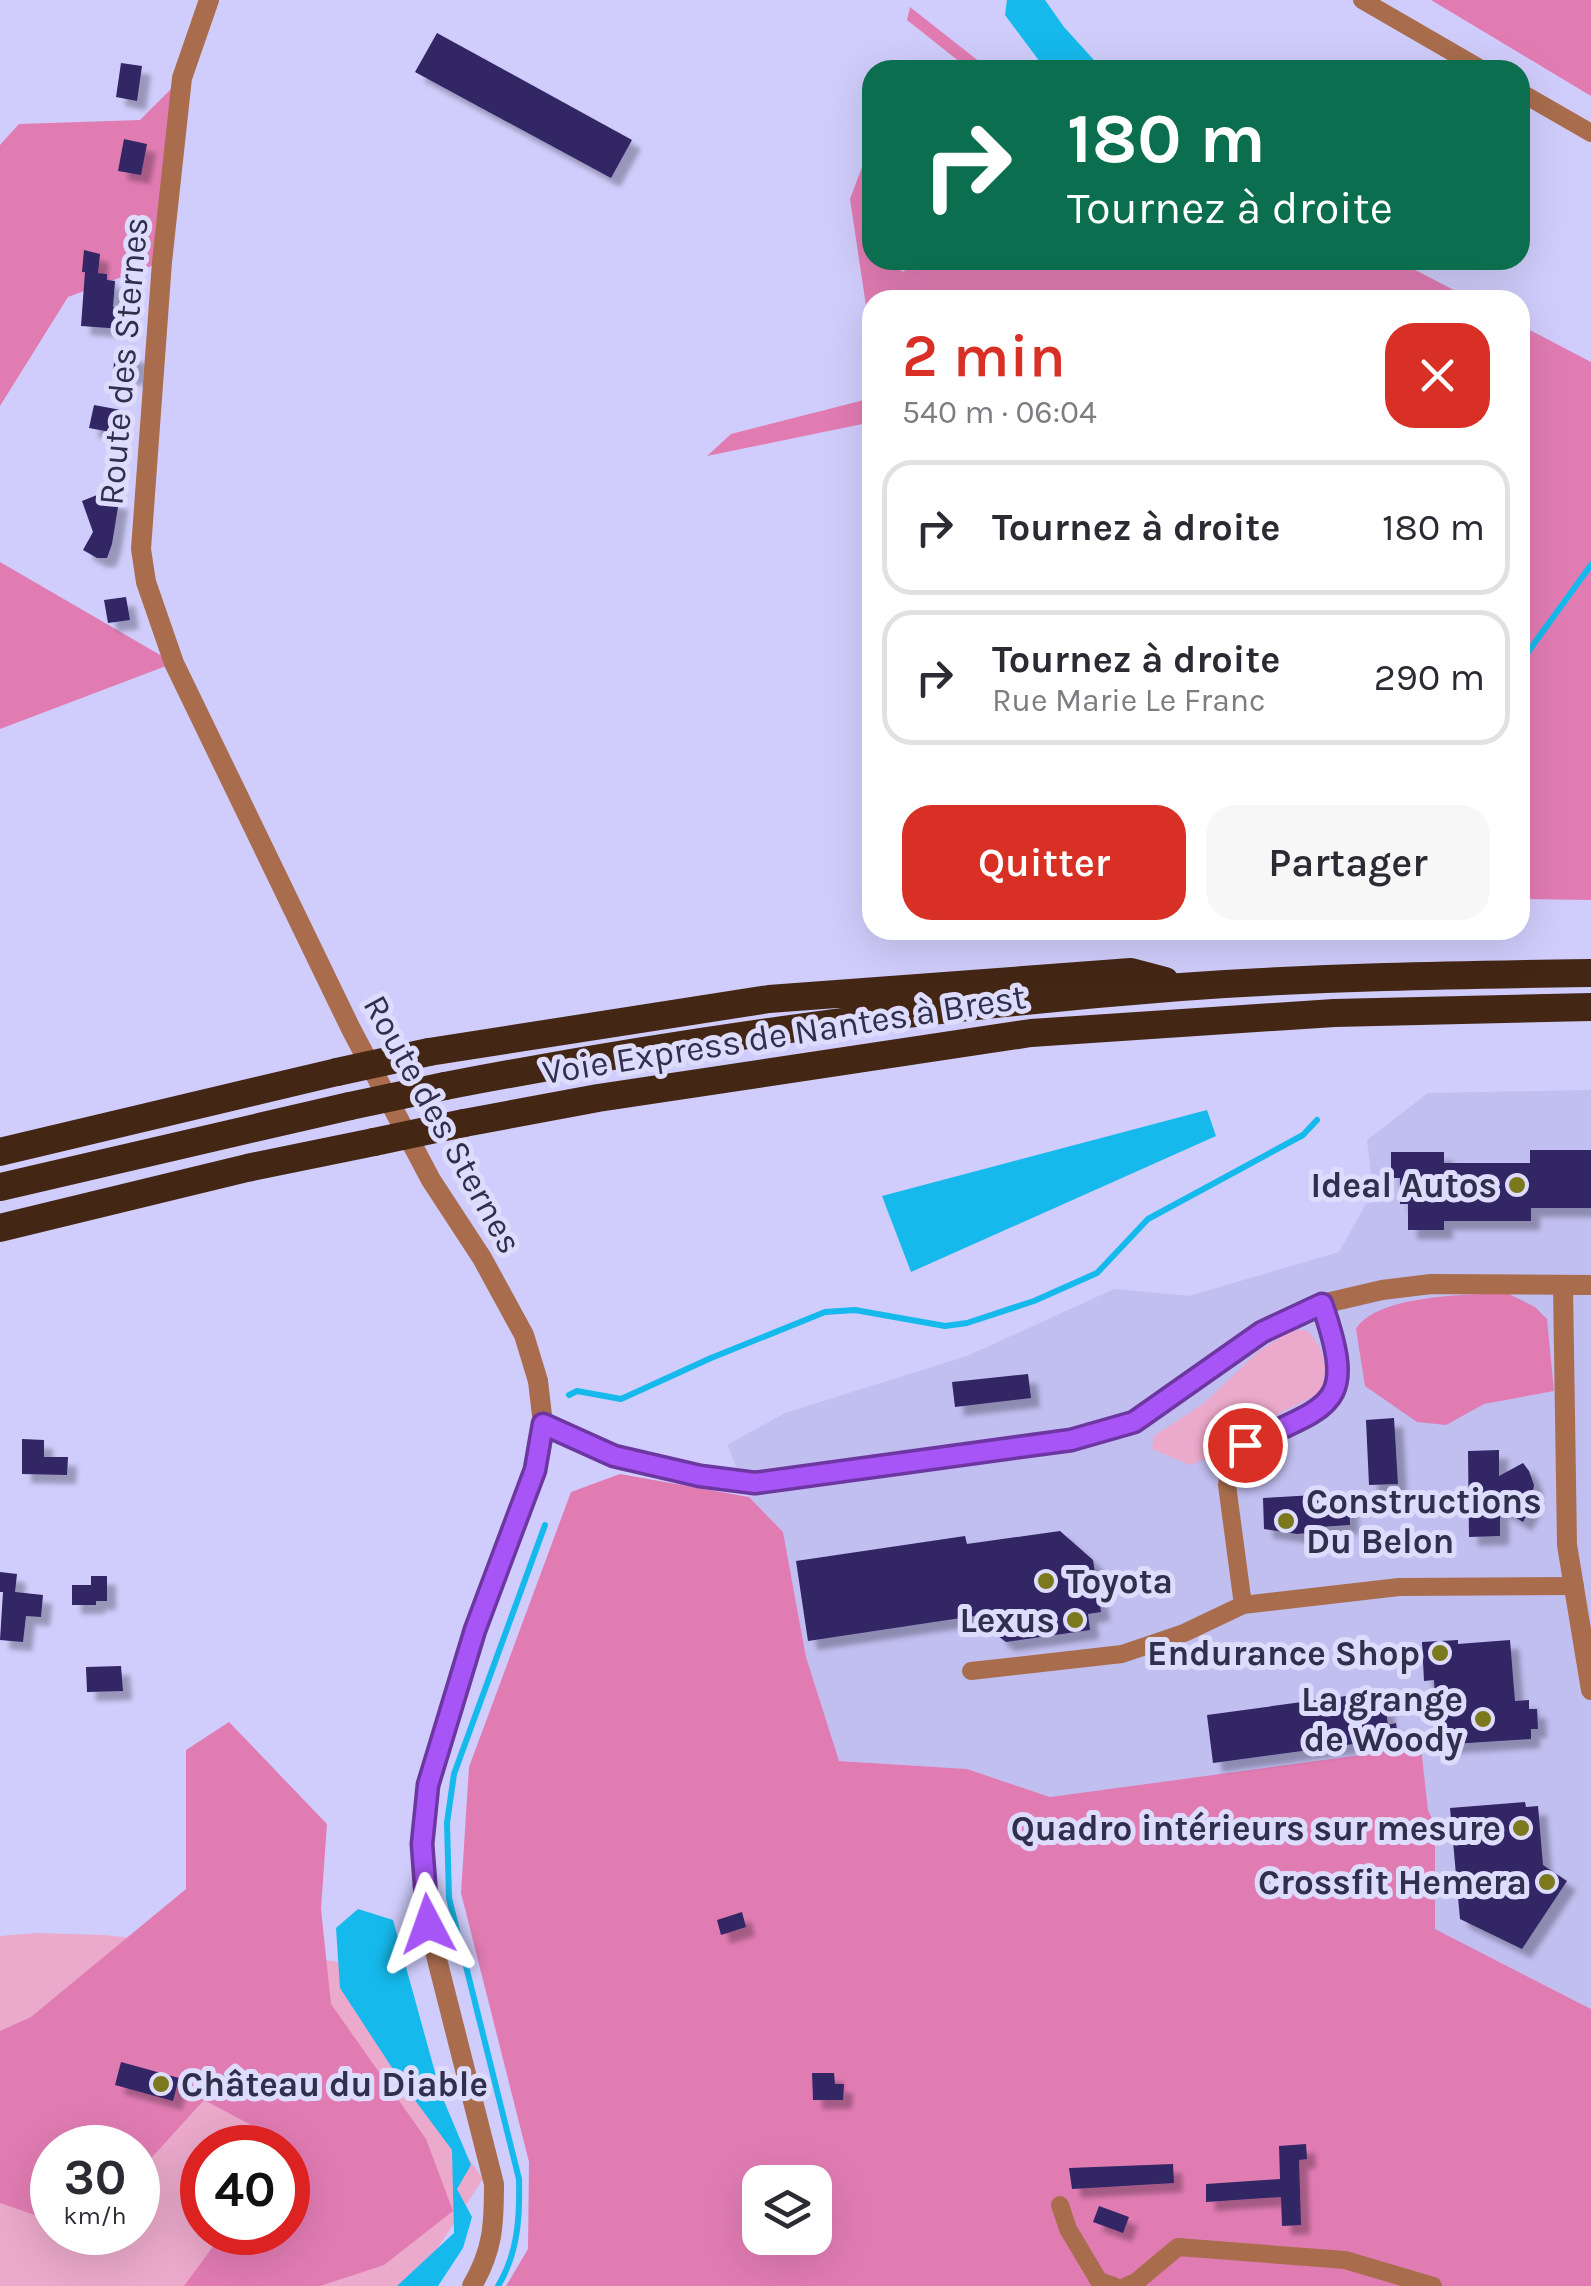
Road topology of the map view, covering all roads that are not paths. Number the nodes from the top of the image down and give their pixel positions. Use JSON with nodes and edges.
{"nodes":[{"id":1,"x":208,"y":0,"type":"edge"},
{"id":2,"x":1362,"y":0,"type":"edge"},
{"id":3,"x":1466,"y":60,"type":"edge"},
{"id":4,"x":1530,"y":98,"type":"edge"},
{"id":5,"x":1591,"y":133,"type":"edge"},
{"id":6,"x":1591,"y":973,"type":"edge"},
{"id":7,"x":1186,"y":986,"type":"junction"},
{"id":8,"x":1591,"y":1006,"type":"edge"},
{"id":9,"x":0,"y":1152,"type":"edge"},
{"id":10,"x":0,"y":1187,"type":"edge"},
{"id":11,"x":0,"y":1228,"type":"edge"},
{"id":12,"x":1562,"y":1285,"type":"junction"},
{"id":13,"x":1591,"y":1285,"type":"edge"},
{"id":14,"x":1322,"y":1304,"type":"junction"},
{"id":15,"x":543,"y":1424,"type":"junction"},
{"id":16,"x":1575,"y":1586,"type":"junction"},
{"id":17,"x":1243,"y":1606,"type":"junction"},
{"id":18,"x":971,"y":1671,"type":"dead end"},
{"id":19,"x":1591,"y":1690,"type":"edge"},
{"id":20,"x":1060,"y":2205,"type":"dead end"},
{"id":21,"x":472,"y":2286,"type":"edge"},
{"id":22,"x":1114,"y":2286,"type":"edge"},
{"id":23,"x":1126,"y":2286,"type":"edge"},
{"id":24,"x":1433,"y":2286,"type":"edge"}],
"edges":[{"from":1,"to":15,"type":"street","name":"Route des Sternes"},
{"from":2,"to":3,"type":"street"},
{"from":4,"to":5,"type":"street"},
{"from":6,"to":7,"type":"highway","name":"Voie Express de Nantes à Brest"},
{"from":7,"to":9,"type":"highway","bridge":true},
{"from":7,"to":10,"type":"highway","name":"Voie Express de Nantes à Brest","bridge":true},
{"from":8,"to":11,"type":"highway","name":"Voie Express de Nantes à Brest","bridge":true},
{"from":12,"to":13,"type":"street"},
{"from":12,"to":14,"type":"street"},
{"from":12,"to":16,"type":"street"},
{"from":14,"to":15,"type":"street"},
{"from":14,"to":17,"type":"street"},
{"from":15,"to":21,"type":"street","name":"Route des Sternes"},
{"from":16,"to":17,"type":"street"},
{"from":16,"to":19,"type":"street"},
{"from":17,"to":18,"type":"street"},
{"from":20,"to":22,"type":"street"},
{"from":23,"to":24,"type":"street"}]}
